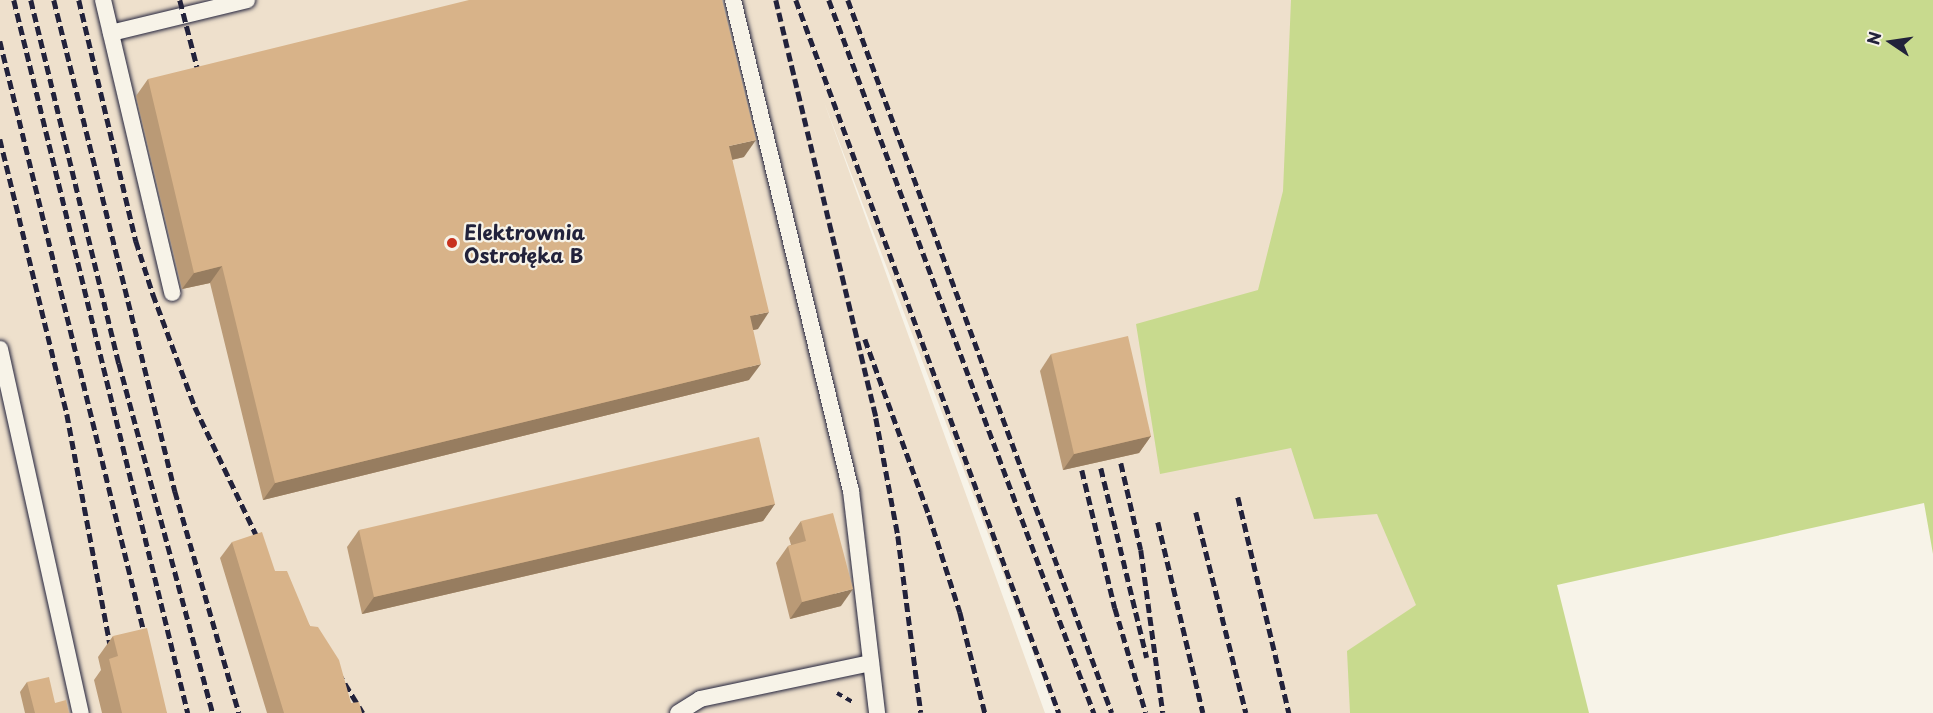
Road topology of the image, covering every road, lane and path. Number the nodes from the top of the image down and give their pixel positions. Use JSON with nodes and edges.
{"nodes":[{"id":1,"x":103,"y":0,"type":"edge"},
{"id":2,"x":247,"y":0,"type":"edge"},
{"id":3,"x":733,"y":0,"type":"edge"},
{"id":4,"x":111,"y":33,"type":"junction"},
{"id":5,"x":172,"y":293,"type":"dead end"},
{"id":6,"x":0,"y":349,"type":"edge"},
{"id":7,"x":871,"y":663,"type":"junction"},
{"id":8,"x":81,"y":713,"type":"edge"},
{"id":9,"x":678,"y":713,"type":"edge"},
{"id":10,"x":877,"y":713,"type":"edge"}],
"edges":[{"from":1,"to":4,"type":"lane"},
{"from":2,"to":4,"type":"lane"},
{"from":3,"to":7,"type":"lane"},
{"from":4,"to":5,"type":"lane"},
{"from":6,"to":8,"type":"lane"},
{"from":7,"to":9,"type":"lane"},
{"from":7,"to":10,"type":"lane"}]}
